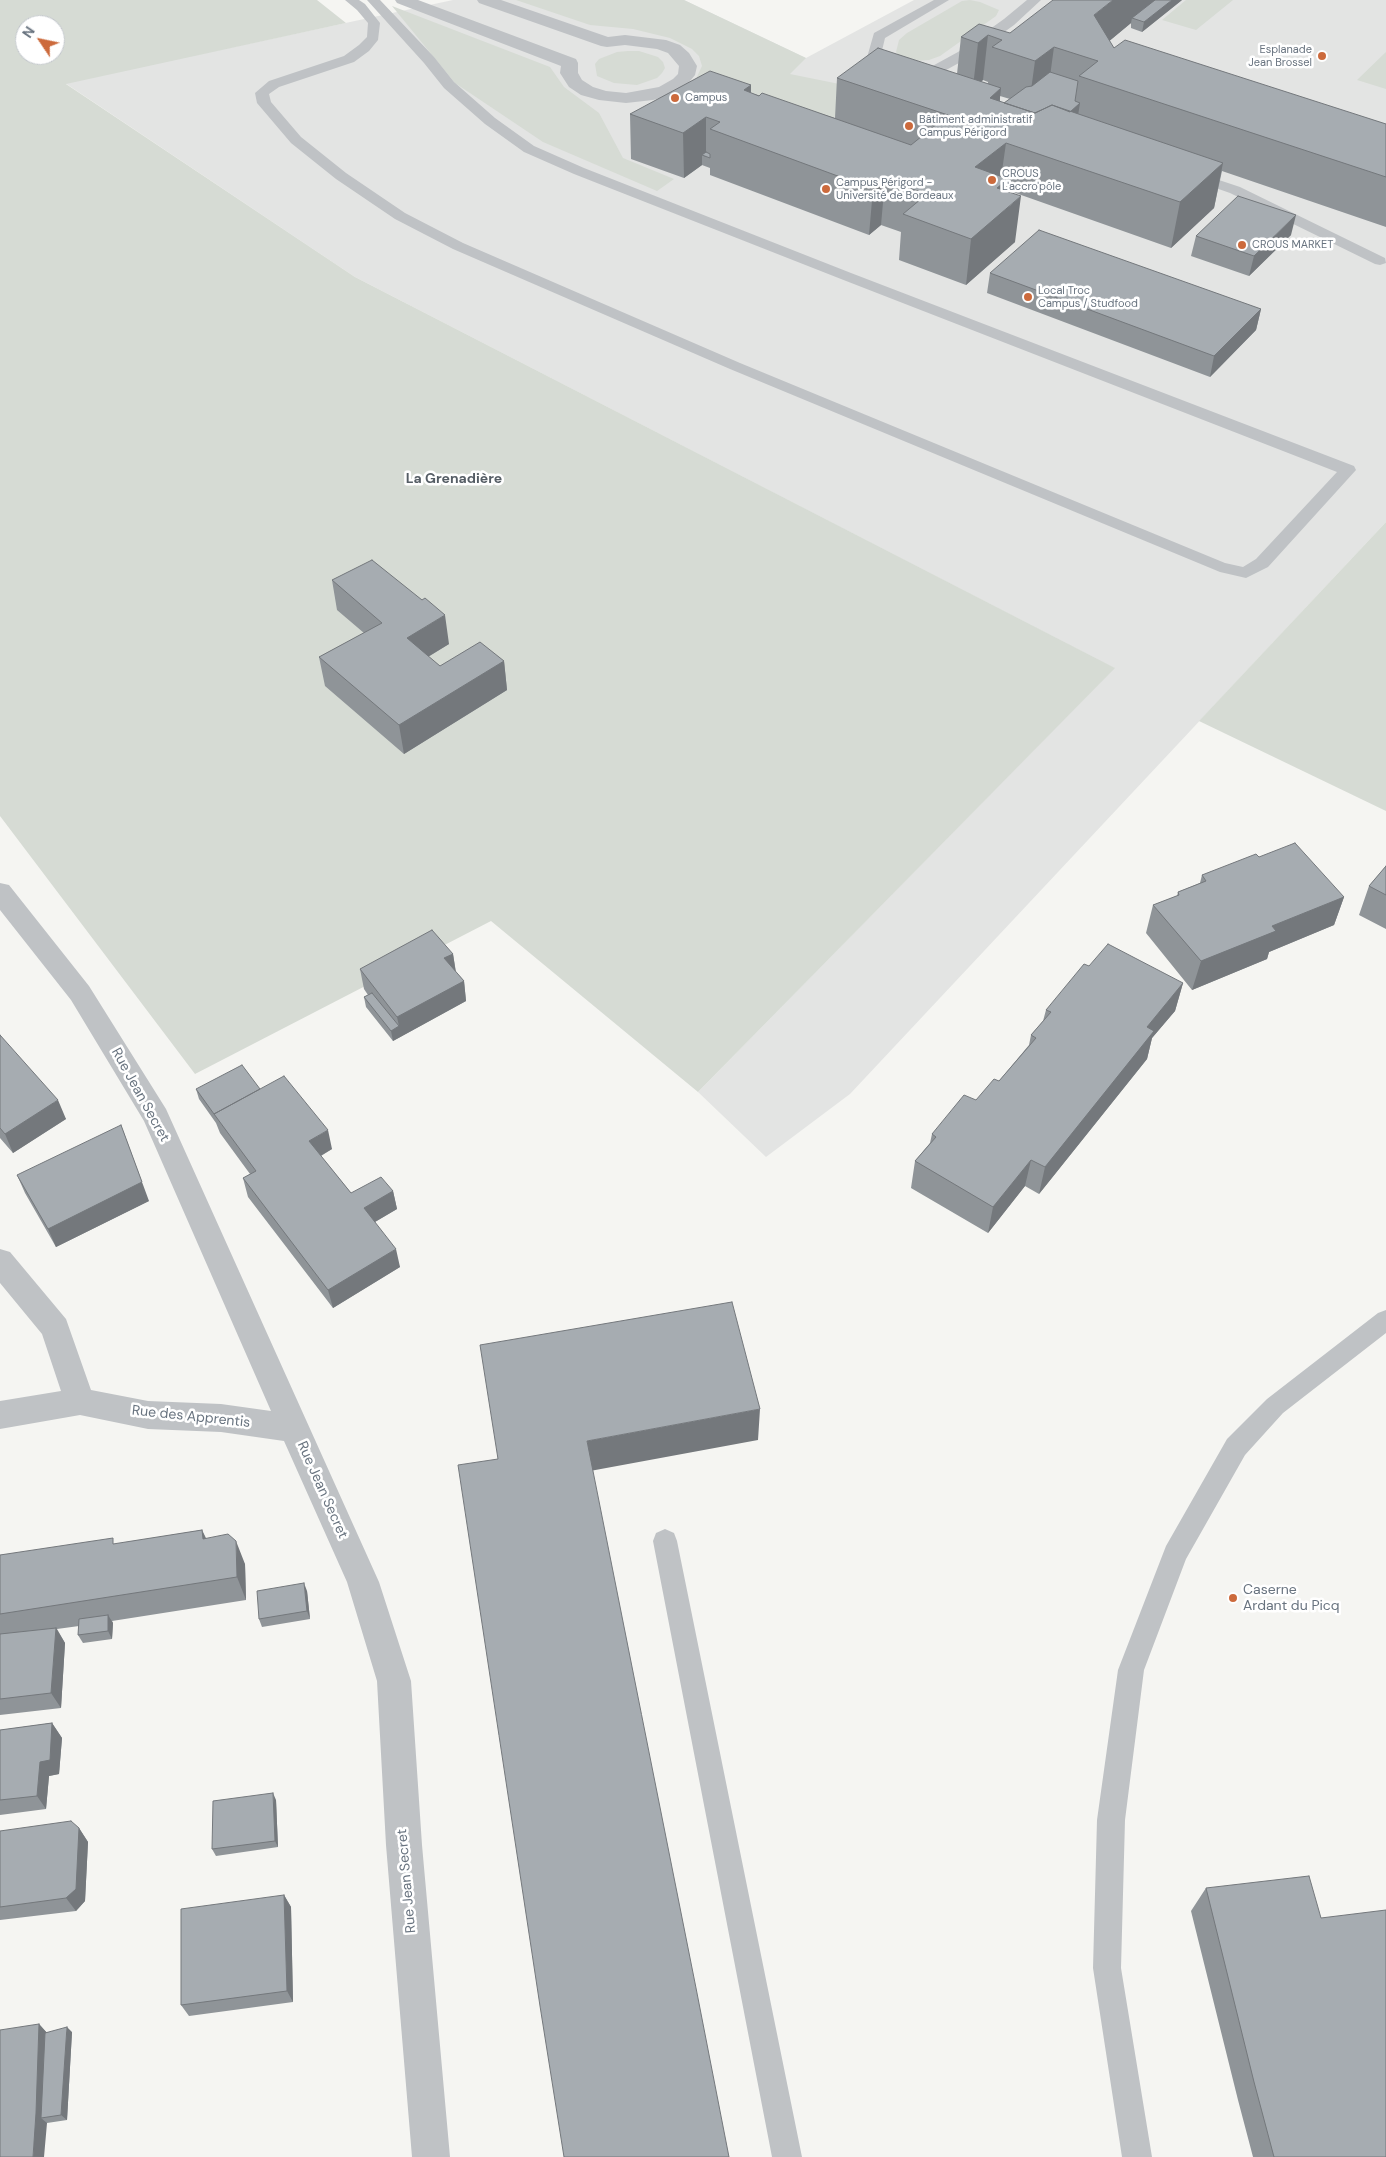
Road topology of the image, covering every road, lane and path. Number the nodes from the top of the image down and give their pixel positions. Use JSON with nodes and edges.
{"nodes":[{"id":1,"x":351,"y":0,"type":"edge"},
{"id":2,"x":372,"y":0,"type":"edge"},
{"id":3,"x":403,"y":0,"type":"edge"},
{"id":4,"x":485,"y":0,"type":"edge"},
{"id":5,"x":943,"y":0,"type":"edge"},
{"id":6,"x":1035,"y":0,"type":"edge"},
{"id":7,"x":921,"y":78,"type":"junction"},
{"id":8,"x":939,"y":85,"type":"edge"},
{"id":9,"x":1180,"y":170,"type":"edge"},
{"id":10,"x":1380,"y":261,"type":"dead end"},
{"id":11,"x":0,"y":892,"type":"edge"},
{"id":12,"x":0,"y":1261,"type":"edge"},
{"id":13,"x":1386,"y":1320,"type":"edge"},
{"id":14,"x":80,"y":1401,"type":"junction"},
{"id":15,"x":0,"y":1415,"type":"edge"},
{"id":16,"x":294,"y":1428,"type":"junction"},
{"id":17,"x":665,"y":1541,"type":"dead end"},
{"id":18,"x":431,"y":2157,"type":"edge"},
{"id":19,"x":787,"y":2157,"type":"edge"},
{"id":20,"x":1137,"y":2157,"type":"edge"}],
"edges":[{"from":1,"to":2,"type":"lane"},
{"from":3,"to":4,"type":"street"},
{"from":5,"to":7,"type":"lane"},
{"from":6,"to":7,"type":"lane"},
{"from":7,"to":8,"type":"lane"},
{"from":9,"to":10,"type":"lane"},
{"from":11,"to":16,"type":"street","name":"Rue Jean Secret"},
{"from":12,"to":14,"type":"street"},
{"from":13,"to":20,"type":"lane"},
{"from":14,"to":15,"type":"street","name":"Rue des Apprentis"},
{"from":14,"to":16,"type":"street","name":"Rue des Apprentis"},
{"from":16,"to":18,"type":"street","name":"Rue Jean Secret"},
{"from":17,"to":19,"type":"lane"}]}
